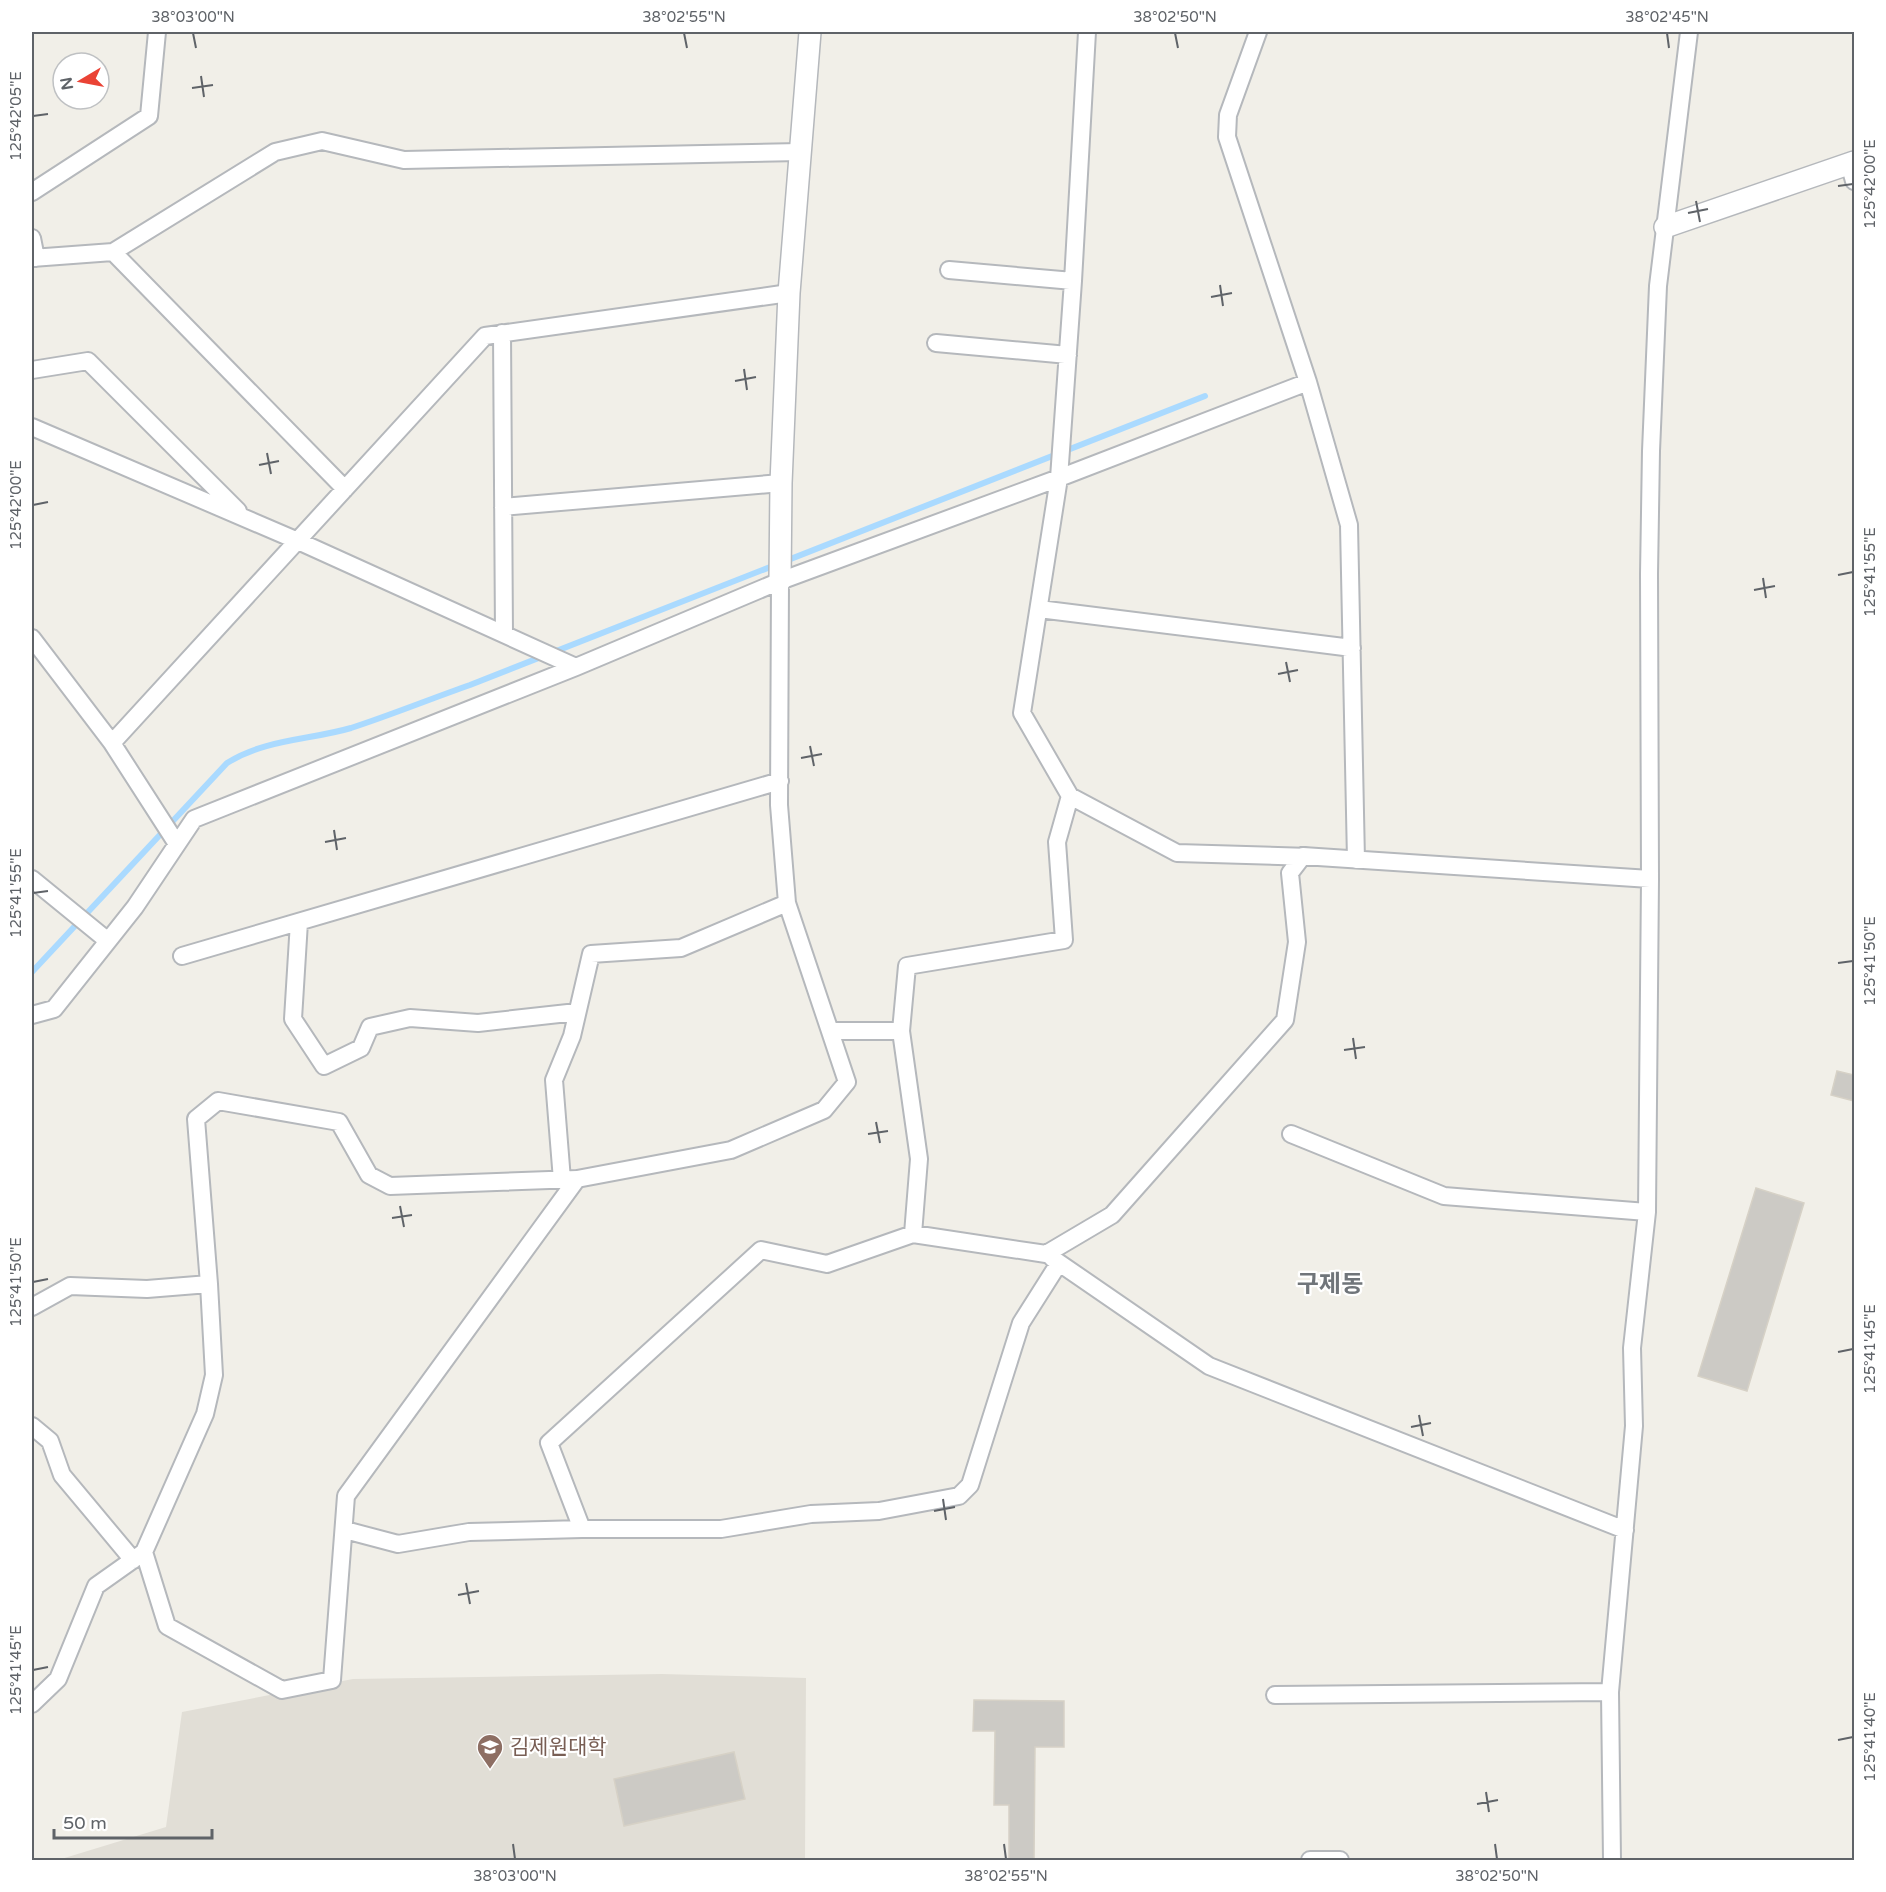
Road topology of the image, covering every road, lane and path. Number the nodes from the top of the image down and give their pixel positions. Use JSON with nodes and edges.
{"nodes":[{"id":1,"x":157,"y":32,"type":"edge"},
{"id":2,"x":810,"y":32,"type":"edge"},
{"id":3,"x":1087,"y":32,"type":"edge"},
{"id":4,"x":1258,"y":32,"type":"edge"},
{"id":5,"x":1689,"y":32,"type":"edge"},
{"id":6,"x":800,"y":152,"type":"junction"},
{"id":7,"x":1853,"y":169,"type":"edge"},
{"id":8,"x":32,"y":192,"type":"edge"},
{"id":9,"x":1665,"y":227,"type":"junction"},
{"id":10,"x":32,"y":238,"type":"edge"},
{"id":11,"x":113,"y":252,"type":"junction"},
{"id":12,"x":34,"y":258,"type":"edge"},
{"id":13,"x":949,"y":270,"type":"dead end"},
{"id":14,"x":1073,"y":281,"type":"junction"},
{"id":15,"x":789,"y":293,"type":"junction"},
{"id":16,"x":502,"y":333,"type":"junction"},
{"id":17,"x":936,"y":343,"type":"dead end"},
{"id":18,"x":1068,"y":355,"type":"junction"},
{"id":19,"x":32,"y":370,"type":"edge"},
{"id":20,"x":1308,"y":382,"type":"junction"},
{"id":21,"x":32,"y":427,"type":"edge"},
{"id":22,"x":1059,"y":478,"type":"junction"},
{"id":23,"x":781,"y":483,"type":"junction"},
{"id":24,"x":345,"y":489,"type":"junction"},
{"id":25,"x":503,"y":507,"type":"junction"},
{"id":26,"x":245,"y":518,"type":"junction"},
{"id":27,"x":298,"y":541,"type":"junction"},
{"id":28,"x":780,"y":569,"type":"junction"},
{"id":29,"x":1039,"y":609,"type":"junction"},
{"id":30,"x":504,"y":634,"type":"junction"},
{"id":31,"x":32,"y":638,"type":"edge"},
{"id":32,"x":1352,"y":648,"type":"junction"},
{"id":33,"x":576,"y":667,"type":"junction"},
{"id":34,"x":112,"y":743,"type":"junction"},
{"id":35,"x":780,"y":781,"type":"junction"},
{"id":36,"x":1070,"y":796,"type":"junction"},
{"id":37,"x":177,"y":844,"type":"junction"},
{"id":38,"x":1303,"y":856,"type":"junction"},
{"id":39,"x":1356,"y":860,"type":"junction"},
{"id":40,"x":32,"y":879,"type":"edge"},
{"id":41,"x":1650,"y":879,"type":"junction"},
{"id":42,"x":787,"y":903,"type":"junction"},
{"id":43,"x":299,"y":922,"type":"junction"},
{"id":44,"x":108,"y":941,"type":"junction"},
{"id":45,"x":182,"y":956,"type":"dead end"},
{"id":46,"x":577,"y":1012,"type":"junction"},
{"id":47,"x":32,"y":1015,"type":"edge"},
{"id":48,"x":901,"y":1030,"type":"junction"},
{"id":49,"x":830,"y":1031,"type":"junction"},
{"id":50,"x":1291,"y":1134,"type":"dead end"},
{"id":51,"x":570,"y":1179,"type":"junction"},
{"id":52,"x":1647,"y":1212,"type":"junction"},
{"id":53,"x":913,"y":1234,"type":"junction"},
{"id":54,"x":1052,"y":1258,"type":"junction"},
{"id":55,"x":209,"y":1284,"type":"junction"},
{"id":56,"x":32,"y":1307,"type":"edge"},
{"id":57,"x":32,"y":1426,"type":"edge"},
{"id":58,"x":582,"y":1529,"type":"junction"},
{"id":59,"x":345,"y":1530,"type":"junction"},
{"id":60,"x":1625,"y":1530,"type":"junction"},
{"id":61,"x":138,"y":1556,"type":"junction"},
{"id":62,"x":1610,"y":1692,"type":"junction"},
{"id":63,"x":1275,"y":1695,"type":"dead end"},
{"id":64,"x":32,"y":1704,"type":"edge"},
{"id":65,"x":1310,"y":1860,"type":"edge"},
{"id":66,"x":1340,"y":1860,"type":"edge"},
{"id":67,"x":1611,"y":1860,"type":"edge"}],
"edges":[{"from":1,"to":8,"type":"street"},
{"from":2,"to":6,"type":"street"},
{"from":3,"to":14,"type":"street"},
{"from":4,"to":20,"type":"street"},
{"from":5,"to":9,"type":"street"},
{"from":6,"to":11,"type":"street"},
{"from":6,"to":15,"type":"street"},
{"from":7,"to":9,"type":"street"},
{"from":9,"to":41,"type":"street"},
{"from":10,"to":12,"type":"street"},
{"from":11,"to":12,"type":"street"},
{"from":11,"to":24,"type":"street"},
{"from":13,"to":14,"type":"street"},
{"from":14,"to":18,"type":"street"},
{"from":15,"to":16,"type":"street"},
{"from":15,"to":23,"type":"street"},
{"from":16,"to":24,"type":"street"},
{"from":16,"to":25,"type":"street"},
{"from":17,"to":18,"type":"street"},
{"from":18,"to":22,"type":"street"},
{"from":19,"to":26,"type":"street"},
{"from":20,"to":22,"type":"street"},
{"from":20,"to":32,"type":"street"},
{"from":21,"to":26,"type":"street"},
{"from":22,"to":28,"type":"street"},
{"from":22,"to":29,"type":"street"},
{"from":23,"to":25,"type":"street"},
{"from":23,"to":28,"type":"street"},
{"from":24,"to":27,"type":"street"},
{"from":25,"to":30,"type":"street"},
{"from":26,"to":27,"type":"street"},
{"from":27,"to":30,"type":"street"},
{"from":27,"to":34,"type":"street"},
{"from":28,"to":33,"type":"street"},
{"from":28,"to":35,"type":"street"},
{"from":29,"to":32,"type":"street"},
{"from":29,"to":36,"type":"street"},
{"from":30,"to":33,"type":"street"},
{"from":31,"to":34,"type":"street"},
{"from":32,"to":39,"type":"street"},
{"from":33,"to":37,"type":"street"},
{"from":34,"to":37,"type":"street"},
{"from":35,"to":42,"type":"street"},
{"from":35,"to":43,"type":"street"},
{"from":36,"to":38,"type":"street"},
{"from":36,"to":48,"type":"street"},
{"from":37,"to":44,"type":"street"},
{"from":38,"to":39,"type":"street"},
{"from":38,"to":54,"type":"street"},
{"from":39,"to":41,"type":"street"},
{"from":40,"to":44,"type":"street"},
{"from":41,"to":52,"type":"street"},
{"from":42,"to":46,"type":"street"},
{"from":42,"to":49,"type":"street"},
{"from":43,"to":45,"type":"street"},
{"from":43,"to":46,"type":"street"},
{"from":44,"to":47,"type":"street"},
{"from":46,"to":51,"type":"street"},
{"from":48,"to":49,"type":"street"},
{"from":48,"to":53,"type":"street"},
{"from":49,"to":51,"type":"street"},
{"from":50,"to":52,"type":"street"},
{"from":51,"to":55,"type":"street"},
{"from":51,"to":59,"type":"street"},
{"from":52,"to":60,"type":"street"},
{"from":53,"to":54,"type":"street"},
{"from":53,"to":58,"type":"street"},
{"from":54,"to":58,"type":"street"},
{"from":54,"to":60,"type":"street"},
{"from":55,"to":56,"type":"street"},
{"from":55,"to":61,"type":"street"},
{"from":57,"to":61,"type":"street"},
{"from":58,"to":59,"type":"street"},
{"from":59,"to":61,"type":"street"},
{"from":60,"to":62,"type":"street"},
{"from":61,"to":64,"type":"street"},
{"from":62,"to":63,"type":"street"},
{"from":62,"to":67,"type":"street"},
{"from":65,"to":66,"type":"street"}]}
